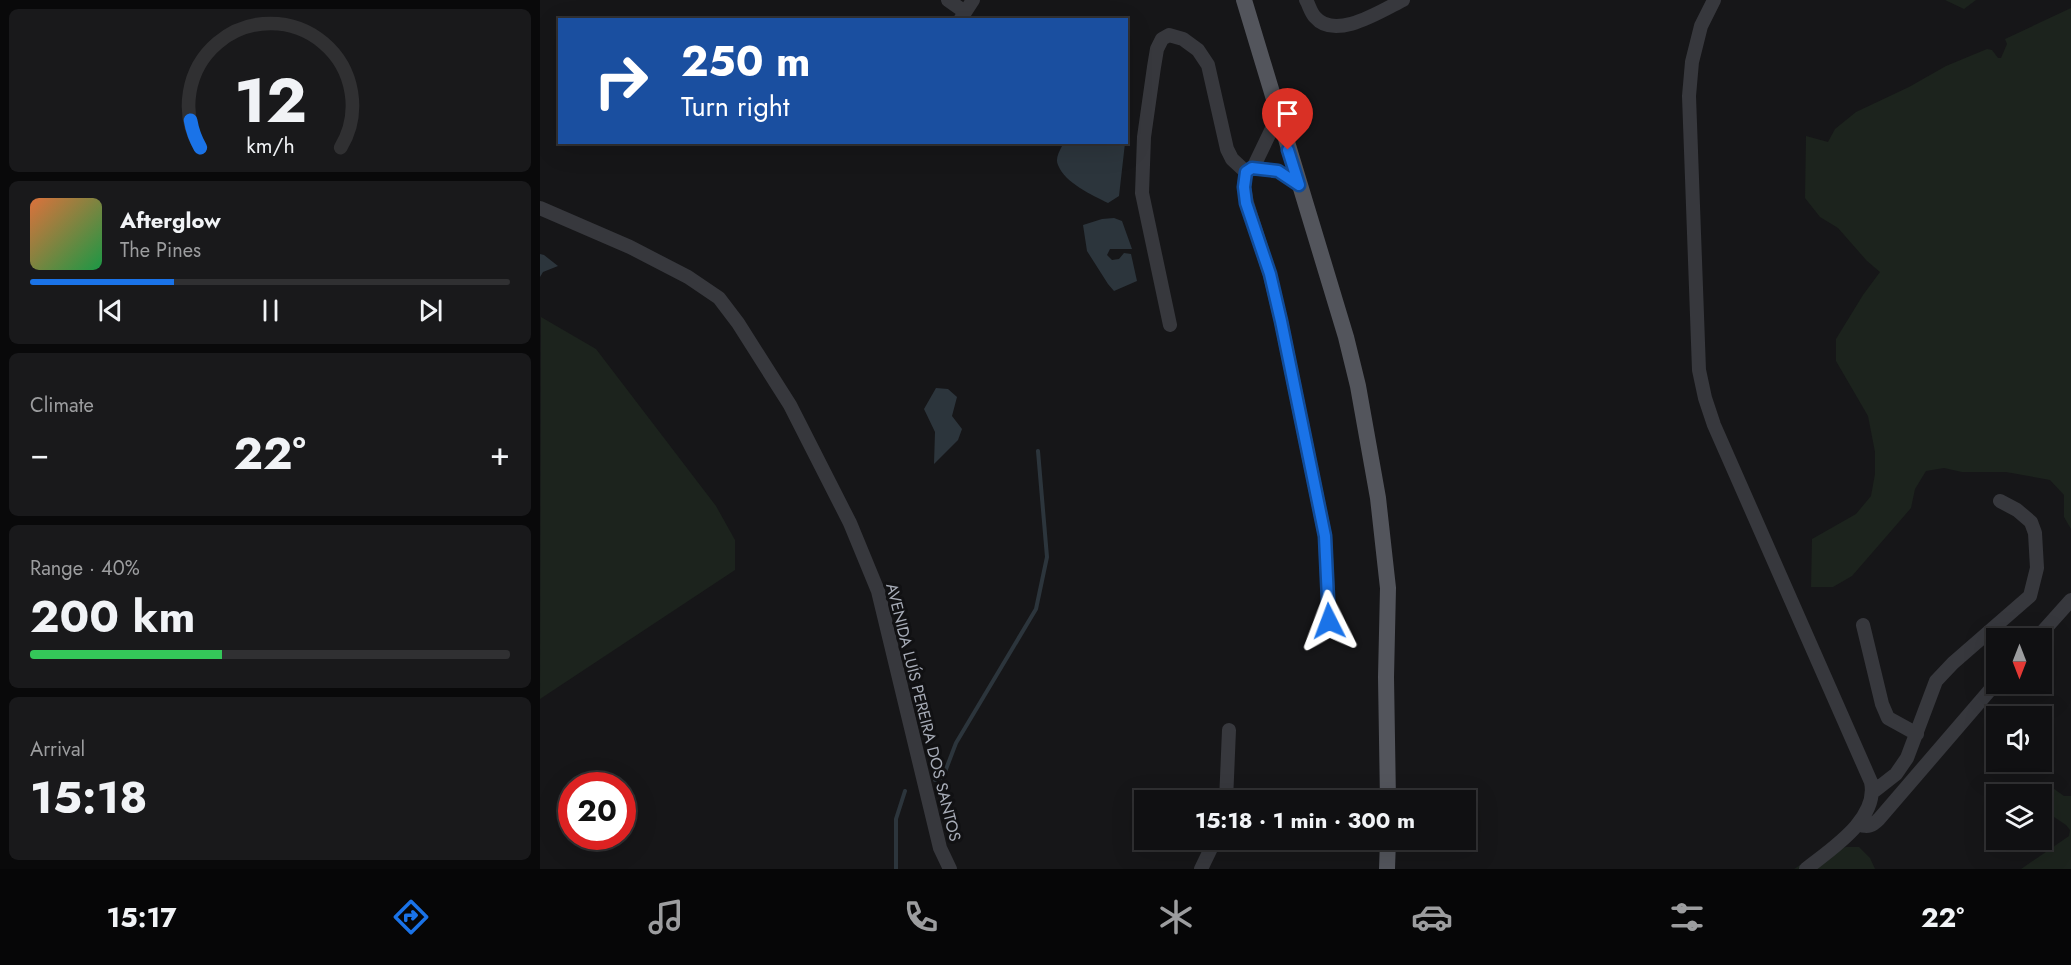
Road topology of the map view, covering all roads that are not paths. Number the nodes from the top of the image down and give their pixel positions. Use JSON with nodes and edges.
{"nodes":[{"id":1,"x":948,"y":0,"type":"edge"},
{"id":2,"x":973,"y":0,"type":"edge"},
{"id":3,"x":1244,"y":0,"type":"edge"},
{"id":4,"x":1306,"y":0,"type":"edge"},
{"id":5,"x":1403,"y":0,"type":"edge"},
{"id":6,"x":1714,"y":0,"type":"edge"},
{"id":7,"x":962,"y":16,"type":"edge"},
{"id":8,"x":1278,"y":116,"type":"junction"},
{"id":9,"x":1249,"y":170,"type":"junction"},
{"id":10,"x":1299,"y":185,"type":"junction"},
{"id":11,"x":540,"y":208,"type":"edge"},
{"id":12,"x":1170,"y":326,"type":"dead end"},
{"id":13,"x":2000,"y":501,"type":"dead end"},
{"id":14,"x":2071,"y":600,"type":"edge"},
{"id":15,"x":1329,"y":621,"type":"dead end"},
{"id":16,"x":1863,"y":625,"type":"dead end"},
{"id":17,"x":2046,"y":628,"type":"edge"},
{"id":18,"x":1987,"y":694,"type":"edge"},
{"id":19,"x":1229,"y":730,"type":"dead end"},
{"id":20,"x":1917,"y":734,"type":"junction"},
{"id":21,"x":1227,"y":790,"type":"edge"},
{"id":22,"x":1388,"y":790,"type":"edge"},
{"id":23,"x":1873,"y":792,"type":"junction"},
{"id":24,"x":1858,"y":824,"type":"junction"},
{"id":25,"x":1210,"y":850,"type":"edge"},
{"id":26,"x":1388,"y":850,"type":"edge"},
{"id":27,"x":950,"y":869,"type":"edge"},
{"id":28,"x":1201,"y":869,"type":"edge"},
{"id":29,"x":1387,"y":869,"type":"edge"},
{"id":30,"x":1806,"y":869,"type":"edge"}],
"edges":[{"from":1,"to":7,"type":"street"},
{"from":2,"to":7,"type":"street"},
{"from":3,"to":8,"type":"main road"},
{"from":4,"to":5,"type":"street"},
{"from":6,"to":23,"type":"street"},
{"from":8,"to":9,"type":"street"},
{"from":8,"to":10,"type":"main road"},
{"from":9,"to":10,"type":"street"},
{"from":9,"to":12,"type":"street"},
{"from":9,"to":15,"type":"street"},
{"from":10,"to":22,"type":"main road"},
{"from":11,"to":27,"type":"street","name":"AVENIDA LUÍS PEREIRA DOS SANTOS"},
{"from":13,"to":20,"type":"street"},
{"from":14,"to":17,"type":"street"},
{"from":16,"to":20,"type":"street"},
{"from":18,"to":24,"type":"street"},
{"from":19,"to":21,"type":"street"},
{"from":20,"to":23,"type":"street"},
{"from":23,"to":24,"type":"street"},
{"from":24,"to":30,"type":"street"},
{"from":25,"to":28,"type":"street"},
{"from":26,"to":29,"type":"main road"}]}
